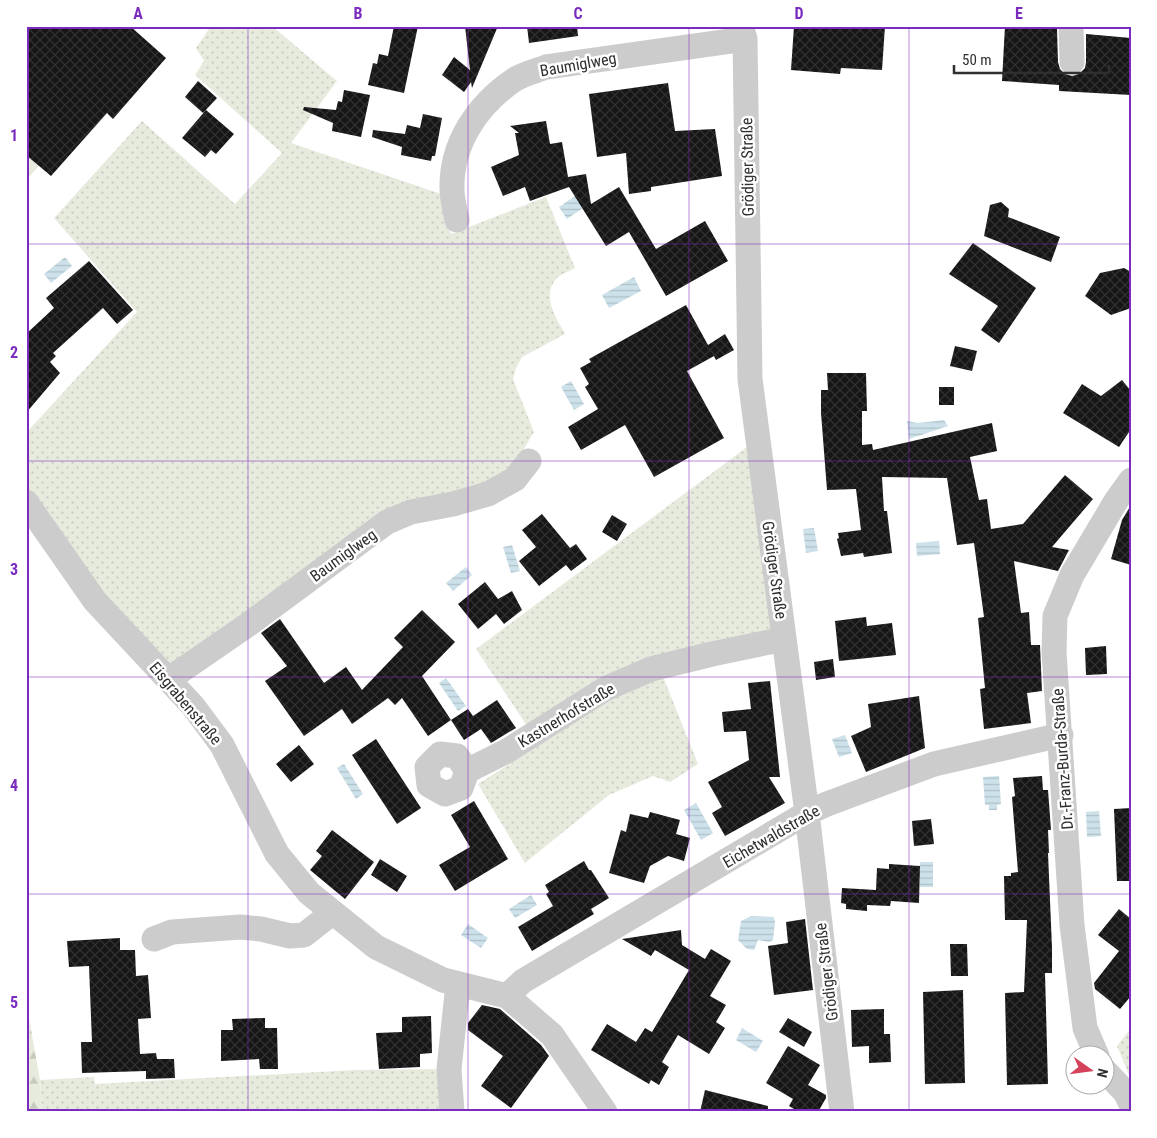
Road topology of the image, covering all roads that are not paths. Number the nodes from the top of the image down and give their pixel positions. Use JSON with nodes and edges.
{"nodes":[{"id":1,"x":1071,"y":26,"type":"edge"},
{"id":2,"x":743,"y":32,"type":"edge"},
{"id":3,"x":1072,"y":62,"type":"dead end"},
{"id":4,"x":456,"y":220,"type":"dead end"},
{"id":5,"x":529,"y":461,"type":"dead end"},
{"id":6,"x":1131,"y":480,"type":"edge"},
{"id":7,"x":26,"y":502,"type":"edge"},
{"id":8,"x":784,"y":639,"type":"junction"},
{"id":9,"x":169,"y":679,"type":"junction"},
{"id":10,"x":1061,"y":735,"type":"junction"},
{"id":11,"x":467,"y":771,"type":"dead end"},
{"id":12,"x":807,"y":813,"type":"junction"},
{"id":13,"x":332,"y":913,"type":"junction"},
{"id":14,"x":154,"y":939,"type":"dead end"},
{"id":15,"x":458,"y":984,"type":"junction"},
{"id":16,"x":507,"y":996,"type":"junction"},
{"id":17,"x":1093,"y":1046,"type":"edge"},
{"id":18,"x":1114,"y":1080,"type":"edge"},
{"id":19,"x":1131,"y":1104,"type":"edge"},
{"id":20,"x":452,"y":1112,"type":"edge"},
{"id":21,"x":605,"y":1112,"type":"edge"},
{"id":22,"x":842,"y":1112,"type":"edge"}],
"edges":[{"from":1,"to":3,"type":"street"},
{"from":2,"to":4,"type":"street","name":"Baumiglweg"},
{"from":2,"to":8,"type":"street","name":"Grödiger Straße"},
{"from":5,"to":9,"type":"street","name":"Baumiglweg"},
{"from":6,"to":10,"type":"street","name":"Dr.-Franz-Burda-Straße"},
{"from":7,"to":9,"type":"street","name":"Eisgrabenstraße"},
{"from":8,"to":11,"type":"street","name":"Kastnerhofstraße"},
{"from":8,"to":12,"type":"street","name":"Grödiger Straße"},
{"from":9,"to":13,"type":"street","name":"Eisgrabenstraße"},
{"from":10,"to":12,"type":"street","name":"Eichetwaldstraße"},
{"from":10,"to":17,"type":"street","name":"Dr.-Franz-Burda-Straße"},
{"from":12,"to":16,"type":"street","name":"Eichetwaldstraße"},
{"from":12,"to":22,"type":"street","name":"Grödiger Straße"},
{"from":13,"to":14,"type":"street"},
{"from":13,"to":15,"type":"street","name":"Eisgrabenstraße"},
{"from":15,"to":16,"type":"street","name":"Eisgrabenstraße"},
{"from":15,"to":20,"type":"street"},
{"from":16,"to":21,"type":"street","name":"Eisgrabenstraße"},
{"from":18,"to":19,"type":"street"}]}
